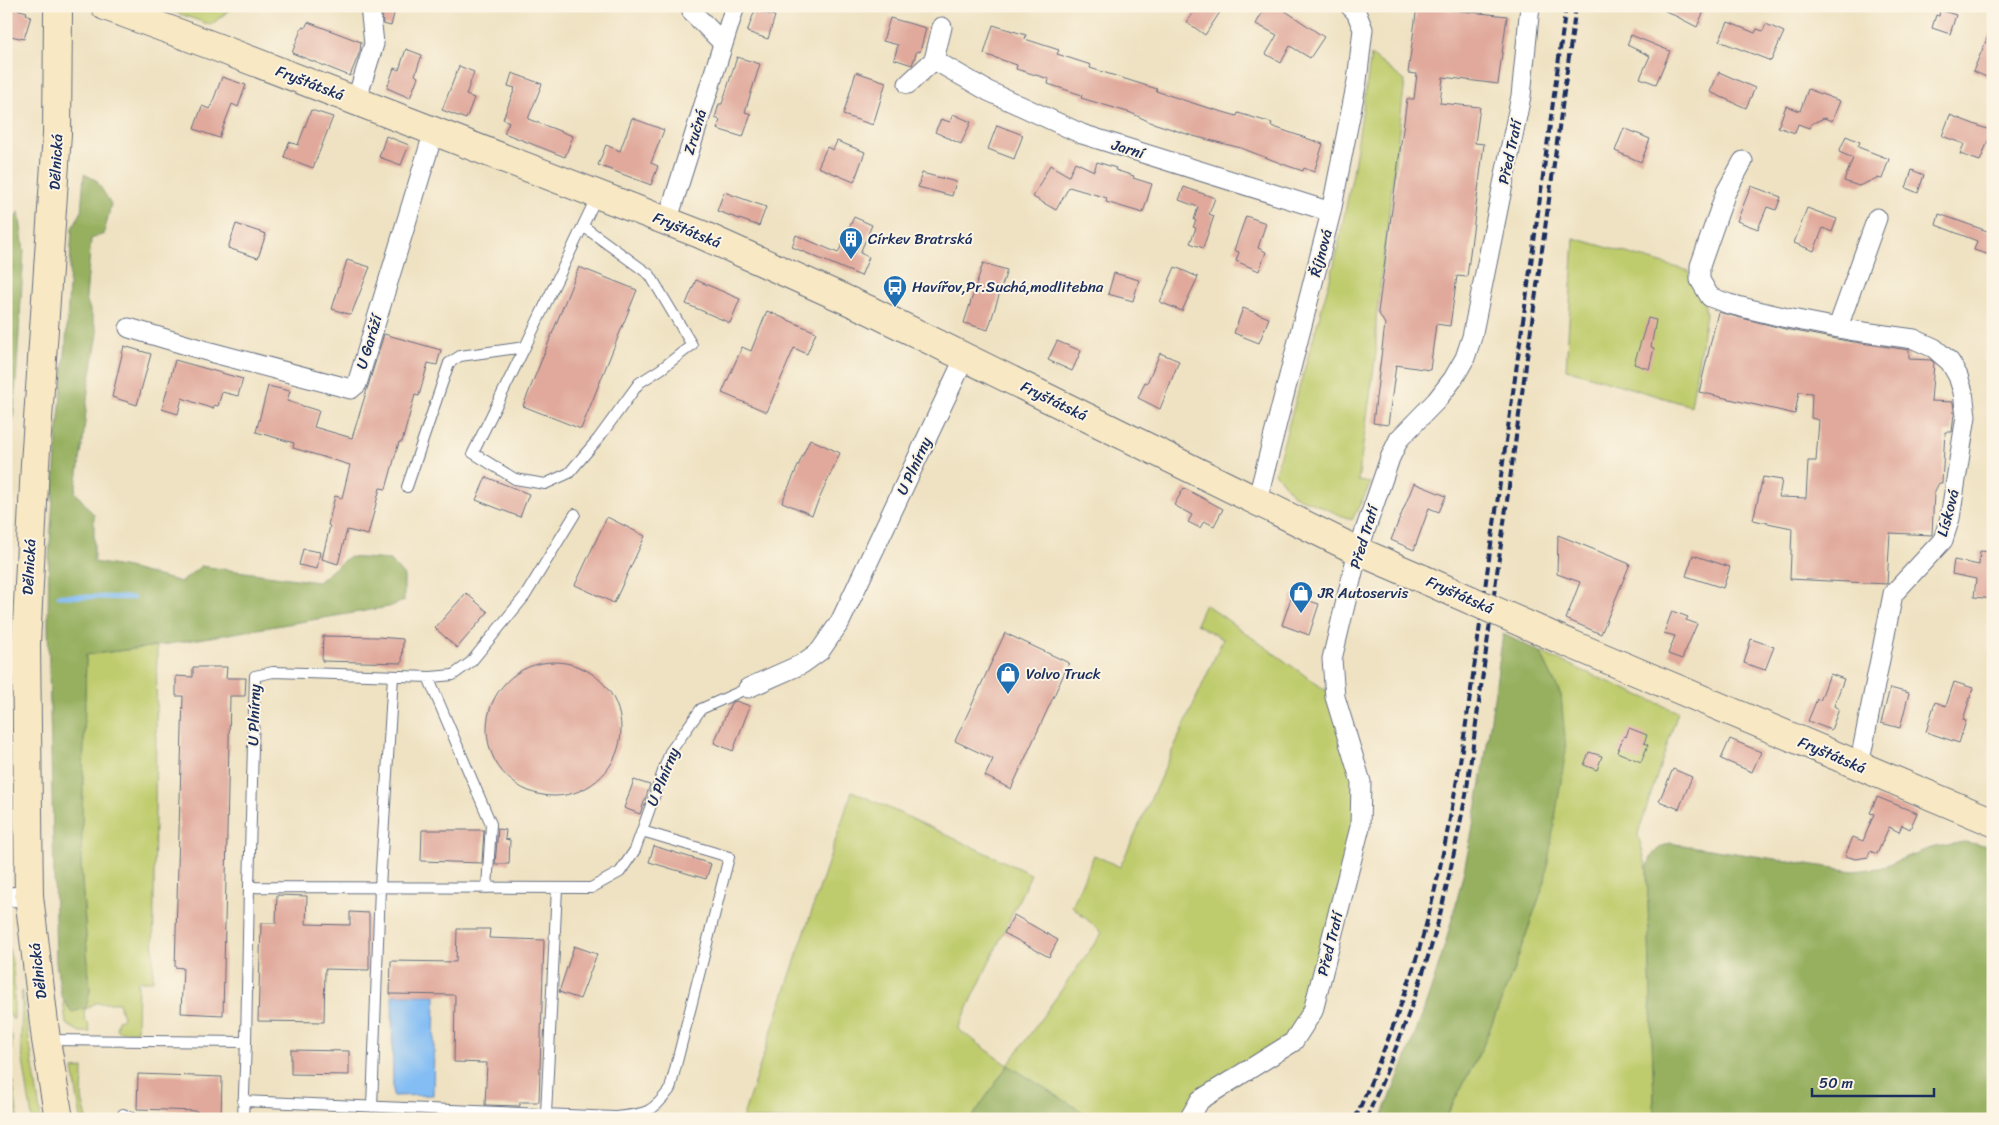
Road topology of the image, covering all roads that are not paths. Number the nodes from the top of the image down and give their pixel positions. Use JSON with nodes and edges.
{"nodes":[{"id":1,"x":105,"y":6,"type":"edge"},
{"id":2,"x":370,"y":6,"type":"edge"},
{"id":3,"x":735,"y":6,"type":"edge"},
{"id":4,"x":1350,"y":6,"type":"edge"},
{"id":5,"x":1530,"y":6,"type":"edge"},
{"id":6,"x":60,"y":8,"type":"edge"},
{"id":7,"x":691,"y":14,"type":"edge"},
{"id":8,"x":942,"y":27,"type":"dead end"},
{"id":9,"x":723,"y":43,"type":"junction"},
{"id":10,"x":934,"y":60,"type":"junction"},
{"id":11,"x":908,"y":84,"type":"dead end"},
{"id":12,"x":356,"y":101,"type":"junction"},
{"id":13,"x":434,"y":131,"type":"junction"},
{"id":14,"x":1743,"y":161,"type":"dead end"},
{"id":15,"x":598,"y":195,"type":"junction"},
{"id":16,"x":1332,"y":212,"type":"junction"},
{"id":17,"x":1877,"y":218,"type":"dead end"},
{"id":18,"x":667,"y":222,"type":"junction"},
{"id":19,"x":583,"y":226,"type":"junction"},
{"id":20,"x":1838,"y":327,"type":"junction"},
{"id":21,"x":130,"y":328,"type":"dead end"},
{"id":22,"x":525,"y":347,"type":"junction"},
{"id":23,"x":965,"y":357,"type":"junction"},
{"id":24,"x":407,"y":487,"type":"dead end"},
{"id":25,"x":1257,"y":501,"type":"junction"},
{"id":26,"x":575,"y":514,"type":"dead end"},
{"id":27,"x":1358,"y":551,"type":"junction"},
{"id":28,"x":393,"y":676,"type":"junction"},
{"id":29,"x":428,"y":677,"type":"junction"},
{"id":30,"x":748,"y":688,"type":"joint"},
{"id":31,"x":1859,"y":766,"type":"junction"},
{"id":32,"x":1993,"y":822,"type":"edge"},
{"id":33,"x":642,"y":831,"type":"junction"},
{"id":34,"x":249,"y":887,"type":"junction"},
{"id":35,"x":380,"y":887,"type":"junction"},
{"id":36,"x":488,"y":888,"type":"junction"},
{"id":37,"x":557,"y":888,"type":"junction"},
{"id":38,"x":18,"y":896,"type":"edge"},
{"id":39,"x":46,"y":1040,"type":"junction"},
{"id":40,"x":246,"y":1042,"type":"junction"},
{"id":41,"x":243,"y":1101,"type":"junction"},
{"id":42,"x":372,"y":1107,"type":"junction"},
{"id":43,"x":123,"y":1114,"type":"dead end"},
{"id":44,"x":545,"y":1116,"type":"edge"},
{"id":45,"x":59,"y":1119,"type":"edge"},
{"id":46,"x":134,"y":1119,"type":"edge"},
{"id":47,"x":243,"y":1119,"type":"edge"},
{"id":48,"x":1190,"y":1119,"type":"edge"}],
"edges":[{"from":1,"to":12,"type":"street","name":"Fryštátská"},
{"from":2,"to":12,"type":"street"},
{"from":3,"to":9,"type":"street","name":"Zručná"},
{"from":4,"to":16,"type":"street","name":"Říjnová"},
{"from":5,"to":27,"type":"street","name":"Před Tratí"},
{"from":6,"to":38,"type":"street","name":"Dělnická"},
{"from":7,"to":9,"type":"street"},
{"from":8,"to":10,"type":"street"},
{"from":9,"to":18,"type":"street","name":"Zručná"},
{"from":10,"to":11,"type":"street"},
{"from":10,"to":16,"type":"street","name":"Jarní"},
{"from":12,"to":13,"type":"street","name":"Fryštátská"},
{"from":13,"to":15,"type":"street","name":"Fryštátská"},
{"from":13,"to":21,"type":"street","name":"U Garáží"},
{"from":14,"to":20,"type":"street","name":"Lísková"},
{"from":15,"to":18,"type":"street","name":"Fryštátská"},
{"from":15,"to":19,"type":"lane"},
{"from":16,"to":25,"type":"street","name":"Říjnová"},
{"from":17,"to":20,"type":"street"},
{"from":18,"to":23,"type":"street","name":"Fryštátská"},
{"from":19,"to":22,"type":"lane"},
{"from":19,"to":22,"type":"lane"},
{"from":20,"to":31,"type":"street","name":"Lísková"},
{"from":22,"to":24,"type":"lane"},
{"from":23,"to":25,"type":"street","name":"Fryštátská"},
{"from":23,"to":30,"type":"street","name":"U Plnírny"},
{"from":25,"to":27,"type":"street","name":"Fryštátská"},
{"from":26,"to":29,"type":"lane","name":"U Plnírny"},
{"from":27,"to":31,"type":"street","name":"Fryštátská","bridge":true},
{"from":27,"to":48,"type":"street","name":"Před Tratí"},
{"from":28,"to":29,"type":"lane","name":"U Plnírny"},
{"from":28,"to":34,"type":"lane","name":"U Plnírny"},
{"from":28,"to":35,"type":"lane"},
{"from":29,"to":36,"type":"lane"},
{"from":30,"to":33,"type":"lane","name":"U Plnírny"},
{"from":31,"to":32,"type":"street","name":"Fryštátská"},
{"from":33,"to":37,"type":"lane","name":"U Plnírny"},
{"from":33,"to":44,"type":"lane"},
{"from":34,"to":35,"type":"lane","name":"U Plnírny"},
{"from":34,"to":40,"type":"lane","name":"U Plnírny"},
{"from":35,"to":36,"type":"lane","name":"U Plnírny"},
{"from":35,"to":42,"type":"lane"},
{"from":36,"to":37,"type":"lane","name":"U Plnírny"},
{"from":37,"to":44,"type":"lane"},
{"from":38,"to":39,"type":"street","name":"Dělnická"},
{"from":39,"to":40,"type":"lane"},
{"from":39,"to":45,"type":"street","name":"Dělnická"},
{"from":40,"to":41,"type":"lane","name":"U Plnírny"},
{"from":41,"to":42,"type":"lane"},
{"from":41,"to":47,"type":"lane","name":"U Plnírny"},
{"from":42,"to":44,"type":"lane"},
{"from":43,"to":46,"type":"lane"}]}
